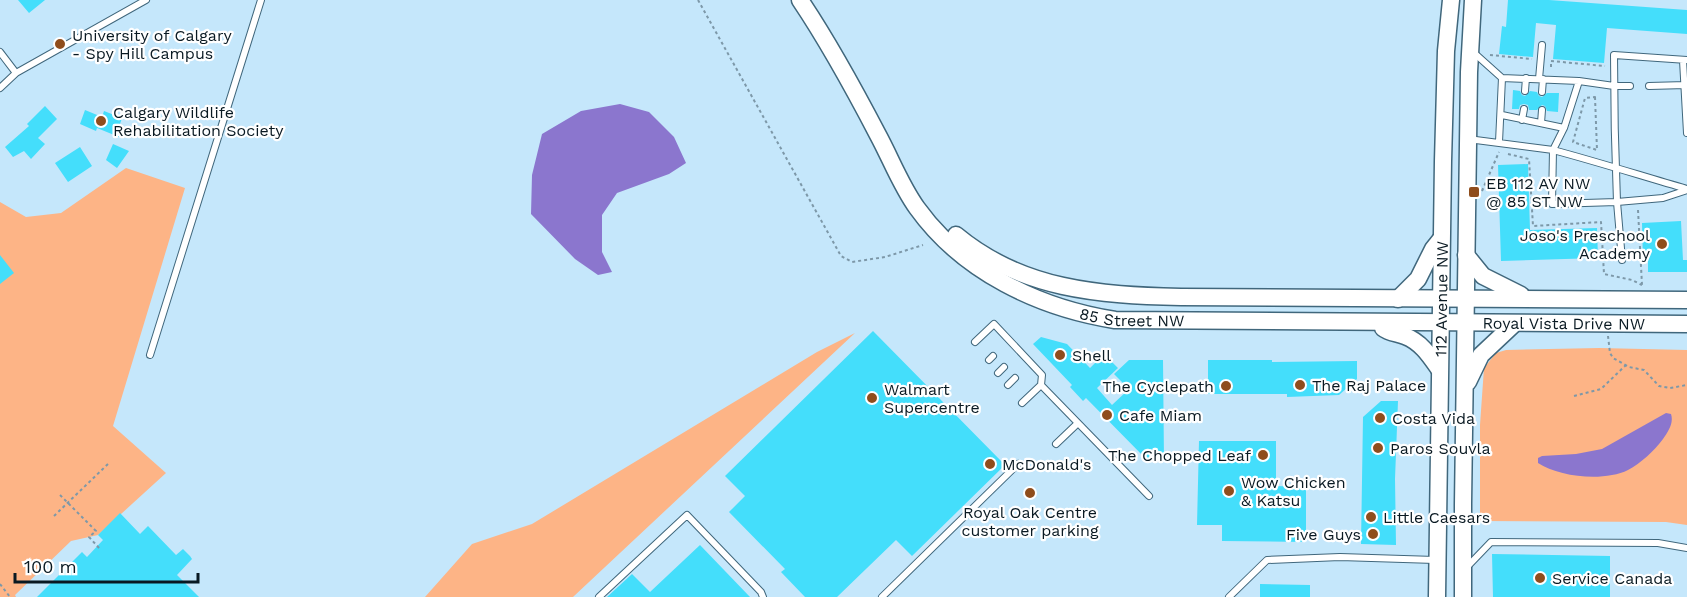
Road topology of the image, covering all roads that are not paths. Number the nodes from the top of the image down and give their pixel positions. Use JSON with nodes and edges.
{"nodes":[{"id":1,"x":146,"y":0,"type":"edge"},
{"id":2,"x":261,"y":0,"type":"edge"},
{"id":3,"x":800,"y":0,"type":"edge"},
{"id":4,"x":1451,"y":0,"type":"edge"},
{"id":5,"x":1473,"y":0,"type":"edge"},
{"id":6,"x":1542,"y":45,"type":"dead end"},
{"id":7,"x":0,"y":52,"type":"edge"},
{"id":8,"x":1477,"y":52,"type":"junction"},
{"id":9,"x":1685,"y":60,"type":"edge"},
{"id":10,"x":16,"y":73,"type":"junction"},
{"id":11,"x":1502,"y":78,"type":"junction"},
{"id":12,"x":1526,"y":78,"type":"junction"},
{"id":13,"x":1541,"y":79,"type":"junction"},
{"id":14,"x":1579,"y":81,"type":"junction"},
{"id":15,"x":1686,"y":85,"type":"edge"},
{"id":16,"x":1614,"y":86,"type":"junction"},
{"id":17,"x":1630,"y":86,"type":"dead end"},
{"id":18,"x":1649,"y":86,"type":"dead end"},
{"id":19,"x":0,"y":88,"type":"edge"},
{"id":20,"x":1525,"y":91,"type":"dead end"},
{"id":21,"x":1542,"y":92,"type":"dead end"},
{"id":22,"x":1524,"y":109,"type":"dead end"},
{"id":23,"x":1542,"y":110,"type":"dead end"},
{"id":24,"x":1502,"y":115,"type":"junction"},
{"id":25,"x":1522,"y":120,"type":"junction"},
{"id":26,"x":1541,"y":123,"type":"junction"},
{"id":27,"x":1564,"y":128,"type":"junction"},
{"id":28,"x":1687,"y":133,"type":"edge"},
{"id":29,"x":1468,"y":139,"type":"junction"},
{"id":30,"x":1500,"y":142,"type":"junction"},
{"id":31,"x":1552,"y":150,"type":"junction"},
{"id":32,"x":889,"y":157,"type":"junction"},
{"id":33,"x":1616,"y":168,"type":"junction"},
{"id":34,"x":1687,"y":190,"type":"edge"},
{"id":35,"x":1617,"y":202,"type":"junction"},
{"id":36,"x":1442,"y":238,"type":"junction"},
{"id":37,"x":1466,"y":255,"type":"junction"},
{"id":38,"x":1622,"y":260,"type":"dead end"},
{"id":39,"x":1442,"y":297,"type":"junction"},
{"id":40,"x":1398,"y":298,"type":"junction"},
{"id":41,"x":1466,"y":298,"type":"junction"},
{"id":42,"x":1527,"y":298,"type":"junction"},
{"id":43,"x":1687,"y":300,"type":"edge"},
{"id":44,"x":1441,"y":322,"type":"junction"},
{"id":45,"x":1466,"y":322,"type":"junction"},
{"id":46,"x":1377,"y":323,"type":"junction"},
{"id":47,"x":1514,"y":324,"type":"junction"},
{"id":48,"x":1663,"y":324,"type":"junction"},
{"id":49,"x":1687,"y":324,"type":"edge"},
{"id":50,"x":1687,"y":337,"type":"edge"},
{"id":51,"x":975,"y":342,"type":"dead end"},
{"id":52,"x":150,"y":355,"type":"dead end"},
{"id":53,"x":1004,"y":367,"type":"dead end"},
{"id":54,"x":1439,"y":369,"type":"junction"},
{"id":55,"x":998,"y":373,"type":"dead end"},
{"id":56,"x":1015,"y":378,"type":"dead end"},
{"id":57,"x":1008,"y":385,"type":"dead end"},
{"id":58,"x":1041,"y":385,"type":"junction"},
{"id":59,"x":1465,"y":392,"type":"junction"},
{"id":60,"x":1022,"y":403,"type":"dead end"},
{"id":61,"x":1078,"y":423,"type":"junction"},
{"id":62,"x":1056,"y":444,"type":"dead end"},
{"id":63,"x":1018,"y":464,"type":"dead end"},
{"id":64,"x":1149,"y":496,"type":"dead end"},
{"id":65,"x":1687,"y":548,"type":"edge"},
{"id":66,"x":1437,"y":560,"type":"junction"},
{"id":67,"x":1463,"y":571,"type":"junction"},
{"id":68,"x":599,"y":597,"type":"edge"},
{"id":69,"x":763,"y":597,"type":"edge"},
{"id":70,"x":882,"y":597,"type":"edge"},
{"id":71,"x":1228,"y":597,"type":"edge"},
{"id":72,"x":1437,"y":597,"type":"edge"},
{"id":73,"x":1463,"y":597,"type":"edge"}],
"edges":[{"from":1,"to":10,"type":"lane"},
{"from":2,"to":52,"type":"lane"},
{"from":3,"to":32,"type":"street","name":"85 Street NW"},
{"from":4,"to":36,"type":"street","name":"112 Avenue NW"},
{"from":5,"to":8,"type":"street","name":"112 Avenue NW"},
{"from":6,"to":13,"type":"lane"},
{"from":7,"to":10,"type":"lane"},
{"from":8,"to":11,"type":"lane"},
{"from":8,"to":29,"type":"street","name":"112 Avenue NW"},
{"from":9,"to":15,"type":"lane"},
{"from":9,"to":16,"type":"lane"},
{"from":10,"to":19,"type":"lane"},
{"from":11,"to":12,"type":"lane"},
{"from":11,"to":24,"type":"lane"},
{"from":12,"to":13,"type":"lane"},
{"from":12,"to":20,"type":"lane"},
{"from":13,"to":14,"type":"lane"},
{"from":13,"to":21,"type":"lane"},
{"from":14,"to":16,"type":"lane"},
{"from":14,"to":27,"type":"lane"},
{"from":15,"to":18,"type":"lane"},
{"from":15,"to":28,"type":"lane"},
{"from":16,"to":17,"type":"lane"},
{"from":16,"to":33,"type":"lane"},
{"from":22,"to":25,"type":"lane"},
{"from":23,"to":26,"type":"lane"},
{"from":24,"to":25,"type":"lane"},
{"from":24,"to":30,"type":"lane"},
{"from":25,"to":26,"type":"lane"},
{"from":26,"to":27,"type":"lane"},
{"from":27,"to":31,"type":"lane"},
{"from":29,"to":30,"type":"lane"},
{"from":29,"to":37,"type":"street","name":"112 Avenue NW"},
{"from":30,"to":31,"type":"lane"},
{"from":31,"to":33,"type":"lane"},
{"from":31,"to":35,"type":"lane"},
{"from":32,"to":40,"type":"street","name":"85 Street NW"},
{"from":32,"to":46,"type":"street","name":"85 Street NW"},
{"from":33,"to":34,"type":"lane"},
{"from":33,"to":35,"type":"lane"},
{"from":34,"to":35,"type":"lane"},
{"from":35,"to":38,"type":"lane"},
{"from":36,"to":39,"type":"street","name":"112 Avenue NW"},
{"from":36,"to":40,"type":"street"},
{"from":37,"to":41,"type":"street","name":"112 Avenue NW"},
{"from":37,"to":42,"type":"street"},
{"from":39,"to":40,"type":"street","name":"85 Street NW"},
{"from":39,"to":41,"type":"street","name":"Royal Vista Drive NW"},
{"from":39,"to":44,"type":"street","name":"112 Avenue NW"},
{"from":41,"to":42,"type":"street","name":"Royal Vista Drive NW"},
{"from":41,"to":45,"type":"street","name":"112 Avenue NW"},
{"from":42,"to":43,"type":"street","name":"Royal Vista Drive NW"},
{"from":44,"to":45,"type":"street","name":"Royal Vista Drive NW"},
{"from":44,"to":46,"type":"street","name":"85 Street NW"},
{"from":44,"to":54,"type":"street","name":"112 Avenue NW"},
{"from":45,"to":47,"type":"street","name":"Royal Vista Drive NW"},
{"from":45,"to":59,"type":"street","name":"112 Avenue NW"},
{"from":46,"to":54,"type":"street"},
{"from":47,"to":48,"type":"street","name":"Royal Vista Drive NW"},
{"from":47,"to":59,"type":"street"},
{"from":48,"to":49,"type":"street","name":"Royal Vista Drive NW"},
{"from":48,"to":50,"type":"street"},
{"from":51,"to":58,"type":"lane"},
{"from":53,"to":55,"type":"lane"},
{"from":54,"to":66,"type":"street","name":"112 Avenue NW"},
{"from":56,"to":57,"type":"lane"},
{"from":58,"to":60,"type":"lane"},
{"from":58,"to":61,"type":"lane"},
{"from":59,"to":67,"type":"street","name":"112 Avenue NW"},
{"from":61,"to":62,"type":"lane"},
{"from":61,"to":64,"type":"lane"},
{"from":63,"to":70,"type":"lane"},
{"from":65,"to":67,"type":"lane"},
{"from":66,"to":71,"type":"lane"},
{"from":66,"to":72,"type":"street","name":"112 Avenue NW"},
{"from":67,"to":73,"type":"street","name":"112 Avenue NW"},
{"from":68,"to":69,"type":"lane"}]}
